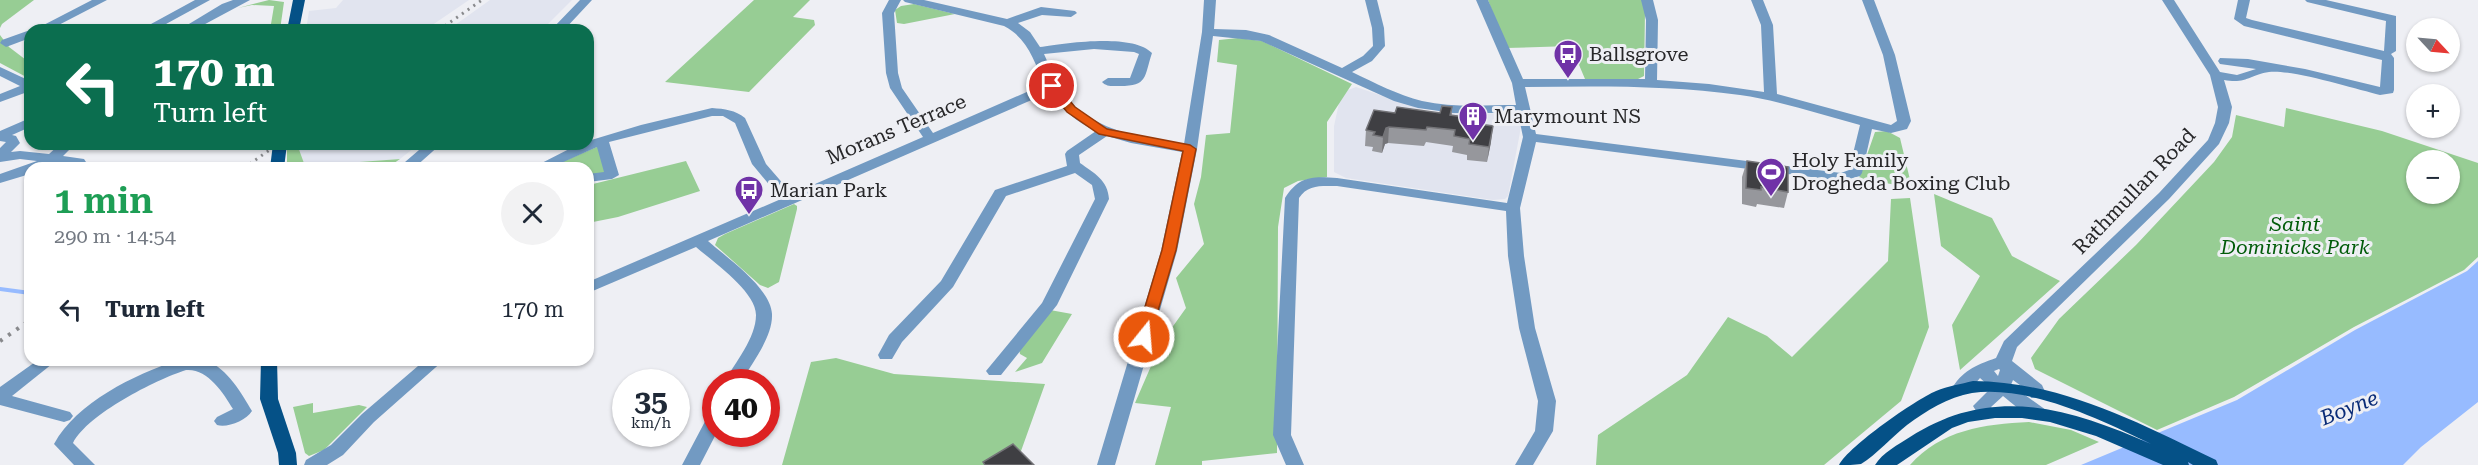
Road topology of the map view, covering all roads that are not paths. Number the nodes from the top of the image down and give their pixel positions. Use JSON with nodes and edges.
{"nodes":[{"id":1,"x":97,"y":0,"type":"edge"},
{"id":2,"x":204,"y":0,"type":"edge"},
{"id":3,"x":244,"y":0,"type":"edge"},
{"id":4,"x":586,"y":0,"type":"edge"},
{"id":5,"x":895,"y":0,"type":"edge"},
{"id":6,"x":909,"y":0,"type":"edge"},
{"id":7,"x":1210,"y":0,"type":"edge"},
{"id":8,"x":1371,"y":0,"type":"edge"},
{"id":9,"x":1482,"y":0,"type":"edge"},
{"id":10,"x":1647,"y":0,"type":"edge"},
{"id":11,"x":1757,"y":0,"type":"edge"},
{"id":12,"x":1868,"y":0,"type":"edge"},
{"id":13,"x":2168,"y":0,"type":"edge"},
{"id":14,"x":2244,"y":0,"type":"edge"},
{"id":15,"x":2311,"y":0,"type":"edge"},
{"id":16,"x":297,"y":1,"type":"edge"},
{"id":17,"x":1020,"y":9,"type":"dead end"},
{"id":18,"x":1041,"y":11,"type":"junction"},
{"id":19,"x":1071,"y":13,"type":"dead end"},
{"id":20,"x":1008,"y":23,"type":"junction"},
{"id":21,"x":51,"y":24,"type":"edge"},
{"id":22,"x":158,"y":24,"type":"edge"},
{"id":23,"x":195,"y":24,"type":"edge"},
{"id":24,"x":294,"y":24,"type":"edge"},
{"id":25,"x":563,"y":24,"type":"edge"},
{"id":26,"x":1208,"y":32,"type":"junction"},
{"id":27,"x":24,"y":33,"type":"edge"},
{"id":28,"x":6,"y":43,"type":"dead end"},
{"id":29,"x":1037,"y":51,"type":"junction"},
{"id":30,"x":2390,"y":51,"type":"dead end"},
{"id":31,"x":2224,"y":61,"type":"dead end"},
{"id":32,"x":2269,"y":68,"type":"junction"},
{"id":33,"x":0,"y":71,"type":"edge"},
{"id":34,"x":1342,"y":73,"type":"junction"},
{"id":35,"x":2216,"y":75,"type":"junction"},
{"id":36,"x":1108,"y":82,"type":"dead end"},
{"id":37,"x":1518,"y":83,"type":"junction"},
{"id":38,"x":1651,"y":83,"type":"junction"},
{"id":39,"x":24,"y":84,"type":"edge"},
{"id":40,"x":1052,"y":86,"type":"junction"},
{"id":41,"x":24,"y":89,"type":"edge"},
{"id":42,"x":1771,"y":97,"type":"junction"},
{"id":43,"x":0,"y":98,"type":"edge"},
{"id":44,"x":1526,"y":109,"type":"junction"},
{"id":45,"x":1867,"y":123,"type":"junction"},
{"id":46,"x":24,"y":127,"type":"edge"},
{"id":47,"x":1103,"y":132,"type":"junction"},
{"id":48,"x":1530,"y":137,"type":"junction"},
{"id":49,"x":930,"y":138,"type":"junction"},
{"id":50,"x":602,"y":141,"type":"junction"},
{"id":51,"x":9,"y":143,"type":"edge"},
{"id":52,"x":594,"y":143,"type":"edge"},
{"id":53,"x":24,"y":149,"type":"edge"},
{"id":54,"x":1190,"y":149,"type":"junction"},
{"id":55,"x":28,"y":150,"type":"edge"},
{"id":56,"x":62,"y":150,"type":"edge"},
{"id":57,"x":429,"y":150,"type":"edge"},
{"id":58,"x":437,"y":150,"type":"edge"},
{"id":59,"x":576,"y":150,"type":"edge"},
{"id":60,"x":0,"y":156,"type":"edge"},
{"id":61,"x":52,"y":159,"type":"junction"},
{"id":62,"x":46,"y":162,"type":"edge"},
{"id":63,"x":79,"y":162,"type":"dead end"},
{"id":64,"x":418,"y":162,"type":"edge"},
{"id":65,"x":420,"y":162,"type":"edge"},
{"id":66,"x":551,"y":162,"type":"edge"},
{"id":67,"x":1076,"y":168,"type":"junction"},
{"id":68,"x":24,"y":172,"type":"edge"},
{"id":69,"x":594,"y":177,"type":"edge"},
{"id":70,"x":0,"y":179,"type":"edge"},
{"id":71,"x":789,"y":200,"type":"junction"},
{"id":72,"x":1513,"y":208,"type":"junction"},
{"id":73,"x":697,"y":240,"type":"junction"},
{"id":74,"x":594,"y":285,"type":"edge"},
{"id":75,"x":886,"y":355,"type":"dead end"},
{"id":76,"x":2004,"y":362,"type":"junction"},
{"id":77,"x":41,"y":366,"type":"edge"},
{"id":78,"x":176,"y":366,"type":"edge"},
{"id":79,"x":202,"y":366,"type":"edge"},
{"id":80,"x":269,"y":366,"type":"edge"},
{"id":81,"x":429,"y":366,"type":"edge"},
{"id":82,"x":740,"y":369,"type":"edge"},
{"id":83,"x":1985,"y":369,"type":"junction"},
{"id":84,"x":995,"y":371,"type":"dead end"},
{"id":85,"x":2001,"y":388,"type":"junction"},
{"id":86,"x":1959,"y":391,"type":"junction"},
{"id":87,"x":2037,"y":394,"type":"junction"},
{"id":88,"x":0,"y":398,"type":"edge"},
{"id":89,"x":1986,"y":413,"type":"junction"},
{"id":90,"x":2040,"y":414,"type":"junction"},
{"id":91,"x":64,"y":416,"type":"dead end"},
{"id":92,"x":223,"y":420,"type":"dead end"},
{"id":93,"x":2126,"y":433,"type":"junction"},
{"id":94,"x":702,"y":443,"type":"edge"},
{"id":95,"x":86,"y":465,"type":"edge"},
{"id":96,"x":288,"y":465,"type":"edge"},
{"id":97,"x":313,"y":465,"type":"edge"},
{"id":98,"x":691,"y":465,"type":"edge"},
{"id":99,"x":1106,"y":465,"type":"edge"},
{"id":100,"x":1294,"y":465,"type":"edge"},
{"id":101,"x":1524,"y":465,"type":"edge"},
{"id":102,"x":1848,"y":465,"type":"edge"},
{"id":103,"x":1884,"y":465,"type":"edge"},
{"id":104,"x":2180,"y":465,"type":"edge"},
{"id":105,"x":2210,"y":465,"type":"edge"}],
"edges":[{"from":1,"to":21,"type":"street"},
{"from":2,"to":22,"type":"street"},
{"from":3,"to":23,"type":"street"},
{"from":4,"to":25,"type":"street"},
{"from":5,"to":49,"type":"street"},
{"from":6,"to":20,"type":"street"},
{"from":7,"to":26,"type":"street"},
{"from":8,"to":34,"type":"street"},
{"from":9,"to":37,"type":"street"},
{"from":10,"to":38,"type":"street"},
{"from":11,"to":42,"type":"street"},
{"from":12,"to":45,"type":"street"},
{"from":13,"to":35,"type":"street","name":"Rathmullan Road"},
{"from":14,"to":32,"type":"street"},
{"from":15,"to":30,"type":"street"},
{"from":16,"to":24,"type":"main road"},
{"from":17,"to":18,"type":"street"},
{"from":18,"to":19,"type":"street"},
{"from":18,"to":20,"type":"street"},
{"from":20,"to":29,"type":"street"},
{"from":26,"to":34,"type":"street"},
{"from":26,"to":54,"type":"street"},
{"from":27,"to":28,"type":"street"},
{"from":29,"to":36,"type":"street"},
{"from":29,"to":40,"type":"street"},
{"from":31,"to":32,"type":"street"},
{"from":32,"to":35,"type":"street"},
{"from":33,"to":39,"type":"street"},
{"from":34,"to":44,"type":"street"},
{"from":35,"to":76,"type":"street","name":"Rathmullan Road"},
{"from":37,"to":38,"type":"street"},
{"from":37,"to":44,"type":"street"},
{"from":38,"to":42,"type":"street"},
{"from":40,"to":47,"type":"street"},
{"from":40,"to":49,"type":"street","name":"Morans Terrace"},
{"from":41,"to":43,"type":"street"},
{"from":42,"to":45,"type":"street"},
{"from":44,"to":48,"type":"street"},
{"from":45,"to":48,"type":"street"},
{"from":46,"to":51,"type":"street"},
{"from":47,"to":54,"type":"street"},
{"from":47,"to":67,"type":"street"},
{"from":48,"to":72,"type":"street"},
{"from":49,"to":71,"type":"street","name":"Morans Terrace"},
{"from":50,"to":52,"type":"street"},
{"from":50,"to":69,"type":"street"},
{"from":50,"to":71,"type":"street"},
{"from":51,"to":53,"type":"street"},
{"from":51,"to":60,"type":"street"},
{"from":54,"to":99,"type":"street"},
{"from":55,"to":61,"type":"street"},
{"from":56,"to":61,"type":"street"},
{"from":57,"to":64,"type":"street"},
{"from":58,"to":65,"type":"street"},
{"from":59,"to":66,"type":"street"},
{"from":61,"to":62,"type":"street"},
{"from":61,"to":63,"type":"street"},
{"from":67,"to":75,"type":"street"},
{"from":67,"to":84,"type":"street"},
{"from":68,"to":70,"type":"street"},
{"from":71,"to":73,"type":"street","name":"Morans Terrace"},
{"from":72,"to":100,"type":"street"},
{"from":72,"to":101,"type":"street"},
{"from":73,"to":74,"type":"street","name":"Morans Terrace"},
{"from":73,"to":82,"type":"street"},
{"from":76,"to":83,"type":"street"},
{"from":76,"to":85,"type":"street","name":"Rathmullan Road"},
{"from":76,"to":87,"type":"street"},
{"from":77,"to":88,"type":"street"},
{"from":78,"to":95,"type":"street"},
{"from":79,"to":92,"type":"street"},
{"from":80,"to":96,"type":"main road"},
{"from":81,"to":97,"type":"street"},
{"from":83,"to":85,"type":"street"},
{"from":83,"to":86,"type":"street"},
{"from":85,"to":86,"type":"main road"},
{"from":85,"to":87,"type":"main road"},
{"from":85,"to":89,"type":"street"},
{"from":85,"to":90,"type":"street"},
{"from":86,"to":102,"type":"main road"},
{"from":87,"to":93,"type":"main road"},
{"from":88,"to":91,"type":"street"},
{"from":89,"to":90,"type":"main road"},
{"from":89,"to":103,"type":"main road"},
{"from":90,"to":93,"type":"main road"},
{"from":93,"to":104,"type":"main road"},
{"from":93,"to":105,"type":"main road"},
{"from":94,"to":98,"type":"street"}]}
